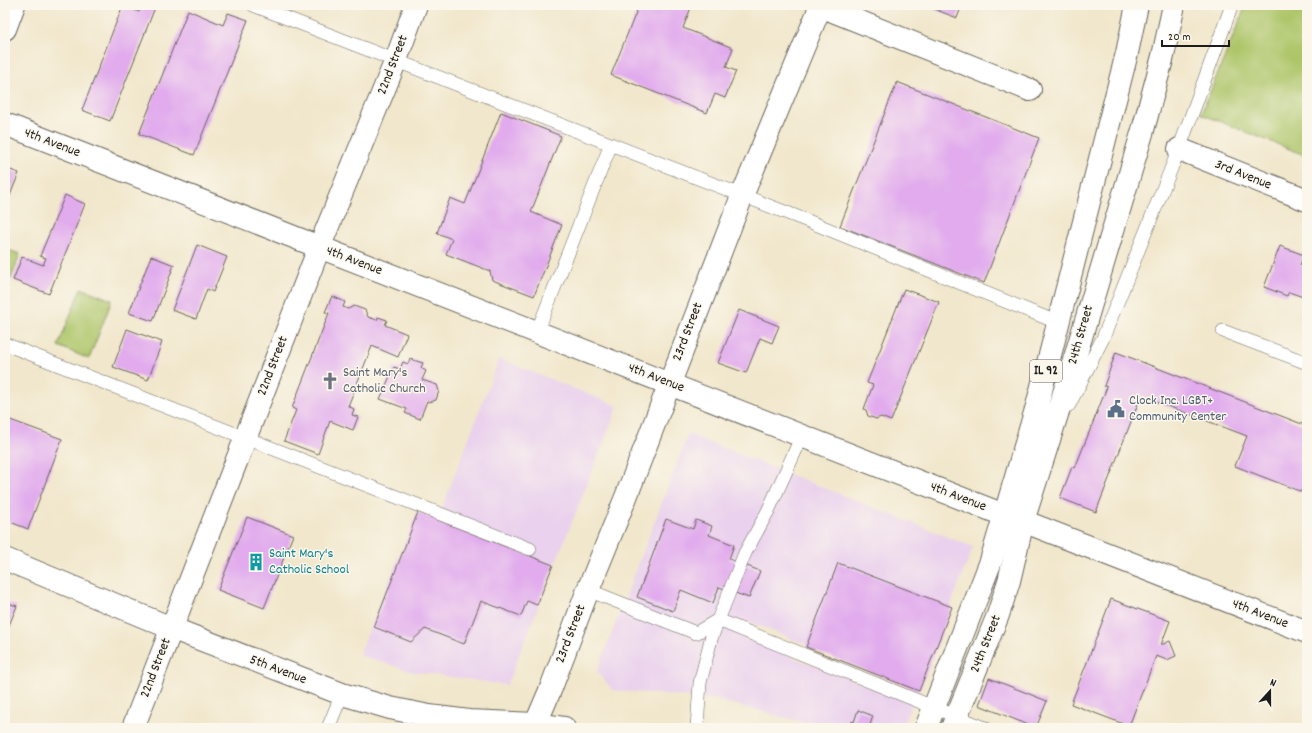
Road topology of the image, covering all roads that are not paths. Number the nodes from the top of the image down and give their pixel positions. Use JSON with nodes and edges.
{"nodes":[{"id":1,"x":14,"y":5,"type":"edge"},
{"id":2,"x":253,"y":5,"type":"edge"},
{"id":3,"x":416,"y":5,"type":"edge"},
{"id":4,"x":820,"y":5,"type":"edge"},
{"id":5,"x":1137,"y":5,"type":"edge"},
{"id":6,"x":1174,"y":5,"type":"edge"},
{"id":7,"x":1232,"y":5,"type":"edge"},
{"id":8,"x":266,"y":8,"type":"edge"},
{"id":9,"x":5,"y":29,"type":"edge"},
{"id":10,"x":396,"y":60,"type":"junction"},
{"id":11,"x":1030,"y":90,"type":"dead end"},
{"id":12,"x":5,"y":124,"type":"edge"},
{"id":13,"x":611,"y":144,"type":"junction"},
{"id":14,"x":1179,"y":149,"type":"junction"},
{"id":15,"x":742,"y":196,"type":"junction"},
{"id":16,"x":1307,"y":200,"type":"edge"},
{"id":17,"x":319,"y":248,"type":"junction"},
{"id":18,"x":1059,"y":323,"type":"junction"},
{"id":19,"x":1222,"y":331,"type":"dead end"},
{"id":20,"x":536,"y":332,"type":"junction"},
{"id":21,"x":5,"y":344,"type":"edge"},
{"id":22,"x":1307,"y":363,"type":"edge"},
{"id":23,"x":669,"y":383,"type":"junction"},
{"id":24,"x":802,"y":436,"type":"junction"},
{"id":25,"x":245,"y":439,"type":"junction"},
{"id":26,"x":1046,"y":450,"type":"junction"},
{"id":27,"x":1014,"y":518,"type":"junction"},
{"id":28,"x":530,"y":549,"type":"dead end"},
{"id":29,"x":5,"y":559,"type":"edge"},
{"id":30,"x":588,"y":590,"type":"junction"},
{"id":31,"x":718,"y":620,"type":"junction"},
{"id":32,"x":171,"y":628,"type":"junction"},
{"id":33,"x":1307,"y":632,"type":"edge"},
{"id":34,"x":342,"y":694,"type":"junction"},
{"id":35,"x":930,"y":718,"type":"edge"},
{"id":36,"x":955,"y":722,"type":"edge"},
{"id":37,"x":534,"y":726,"type":"edge"},
{"id":38,"x":133,"y":728,"type":"edge"},
{"id":39,"x":328,"y":728,"type":"edge"},
{"id":40,"x":564,"y":728,"type":"edge"},
{"id":41,"x":697,"y":728,"type":"edge"},
{"id":42,"x":985,"y":728,"type":"edge"}],
"edges":[{"from":1,"to":9,"type":"main road"},
{"from":2,"to":8,"type":"lane"},
{"from":3,"to":10,"type":"main road","name":"22nd Street"},
{"from":4,"to":11,"type":"main road"},
{"from":4,"to":15,"type":"main road","name":"23rd Street"},
{"from":5,"to":18,"type":"main road","name":"24th Street","number":"IL 92"},
{"from":6,"to":26,"type":"main road","name":"24th Street","number":"IL 92"},
{"from":7,"to":14,"type":"lane"},
{"from":8,"to":10,"type":"lane"},
{"from":10,"to":13,"type":"lane"},
{"from":10,"to":17,"type":"main road","name":"22nd Street"},
{"from":12,"to":17,"type":"main road","name":"4th Avenue"},
{"from":13,"to":15,"type":"lane"},
{"from":13,"to":20,"type":"lane"},
{"from":14,"to":16,"type":"main road","name":"3rd Avenue"},
{"from":14,"to":26,"type":"lane"},
{"from":15,"to":18,"type":"lane"},
{"from":15,"to":23,"type":"main road","name":"23rd Street"},
{"from":17,"to":20,"type":"main road","name":"4th Avenue"},
{"from":17,"to":25,"type":"main road","name":"22nd Street"},
{"from":18,"to":27,"type":"main road","name":"24th Street","number":"IL 92"},
{"from":19,"to":22,"type":"lane"},
{"from":20,"to":23,"type":"main road","name":"4th Avenue"},
{"from":21,"to":25,"type":"lane"},
{"from":23,"to":24,"type":"main road","name":"4th Avenue"},
{"from":23,"to":30,"type":"main road","name":"23rd Street"},
{"from":24,"to":27,"type":"main road","name":"4th Avenue"},
{"from":24,"to":31,"type":"lane"},
{"from":25,"to":28,"type":"lane"},
{"from":25,"to":32,"type":"main road","name":"22nd Street"},
{"from":26,"to":27,"type":"main road","name":"24th Street","number":"IL 92"},
{"from":27,"to":33,"type":"main road","name":"4th Avenue"},
{"from":27,"to":35,"type":"main road","name":"24th Street","number":"IL 92"},
{"from":27,"to":36,"type":"main road","name":"24th Street"},
{"from":29,"to":32,"type":"main road","name":"5th Avenue"},
{"from":30,"to":31,"type":"lane"},
{"from":30,"to":37,"type":"main road","name":"23rd Street"},
{"from":31,"to":35,"type":"lane"},
{"from":31,"to":41,"type":"lane"},
{"from":32,"to":34,"type":"main road","name":"5th Avenue"},
{"from":32,"to":38,"type":"main road","name":"22nd Street"},
{"from":34,"to":37,"type":"main road","name":"5th Avenue"},
{"from":34,"to":39,"type":"lane"},
{"from":35,"to":36,"type":"lane"},
{"from":36,"to":42,"type":"lane"},
{"from":37,"to":40,"type":"main road","name":"5th Avenue"}]}
